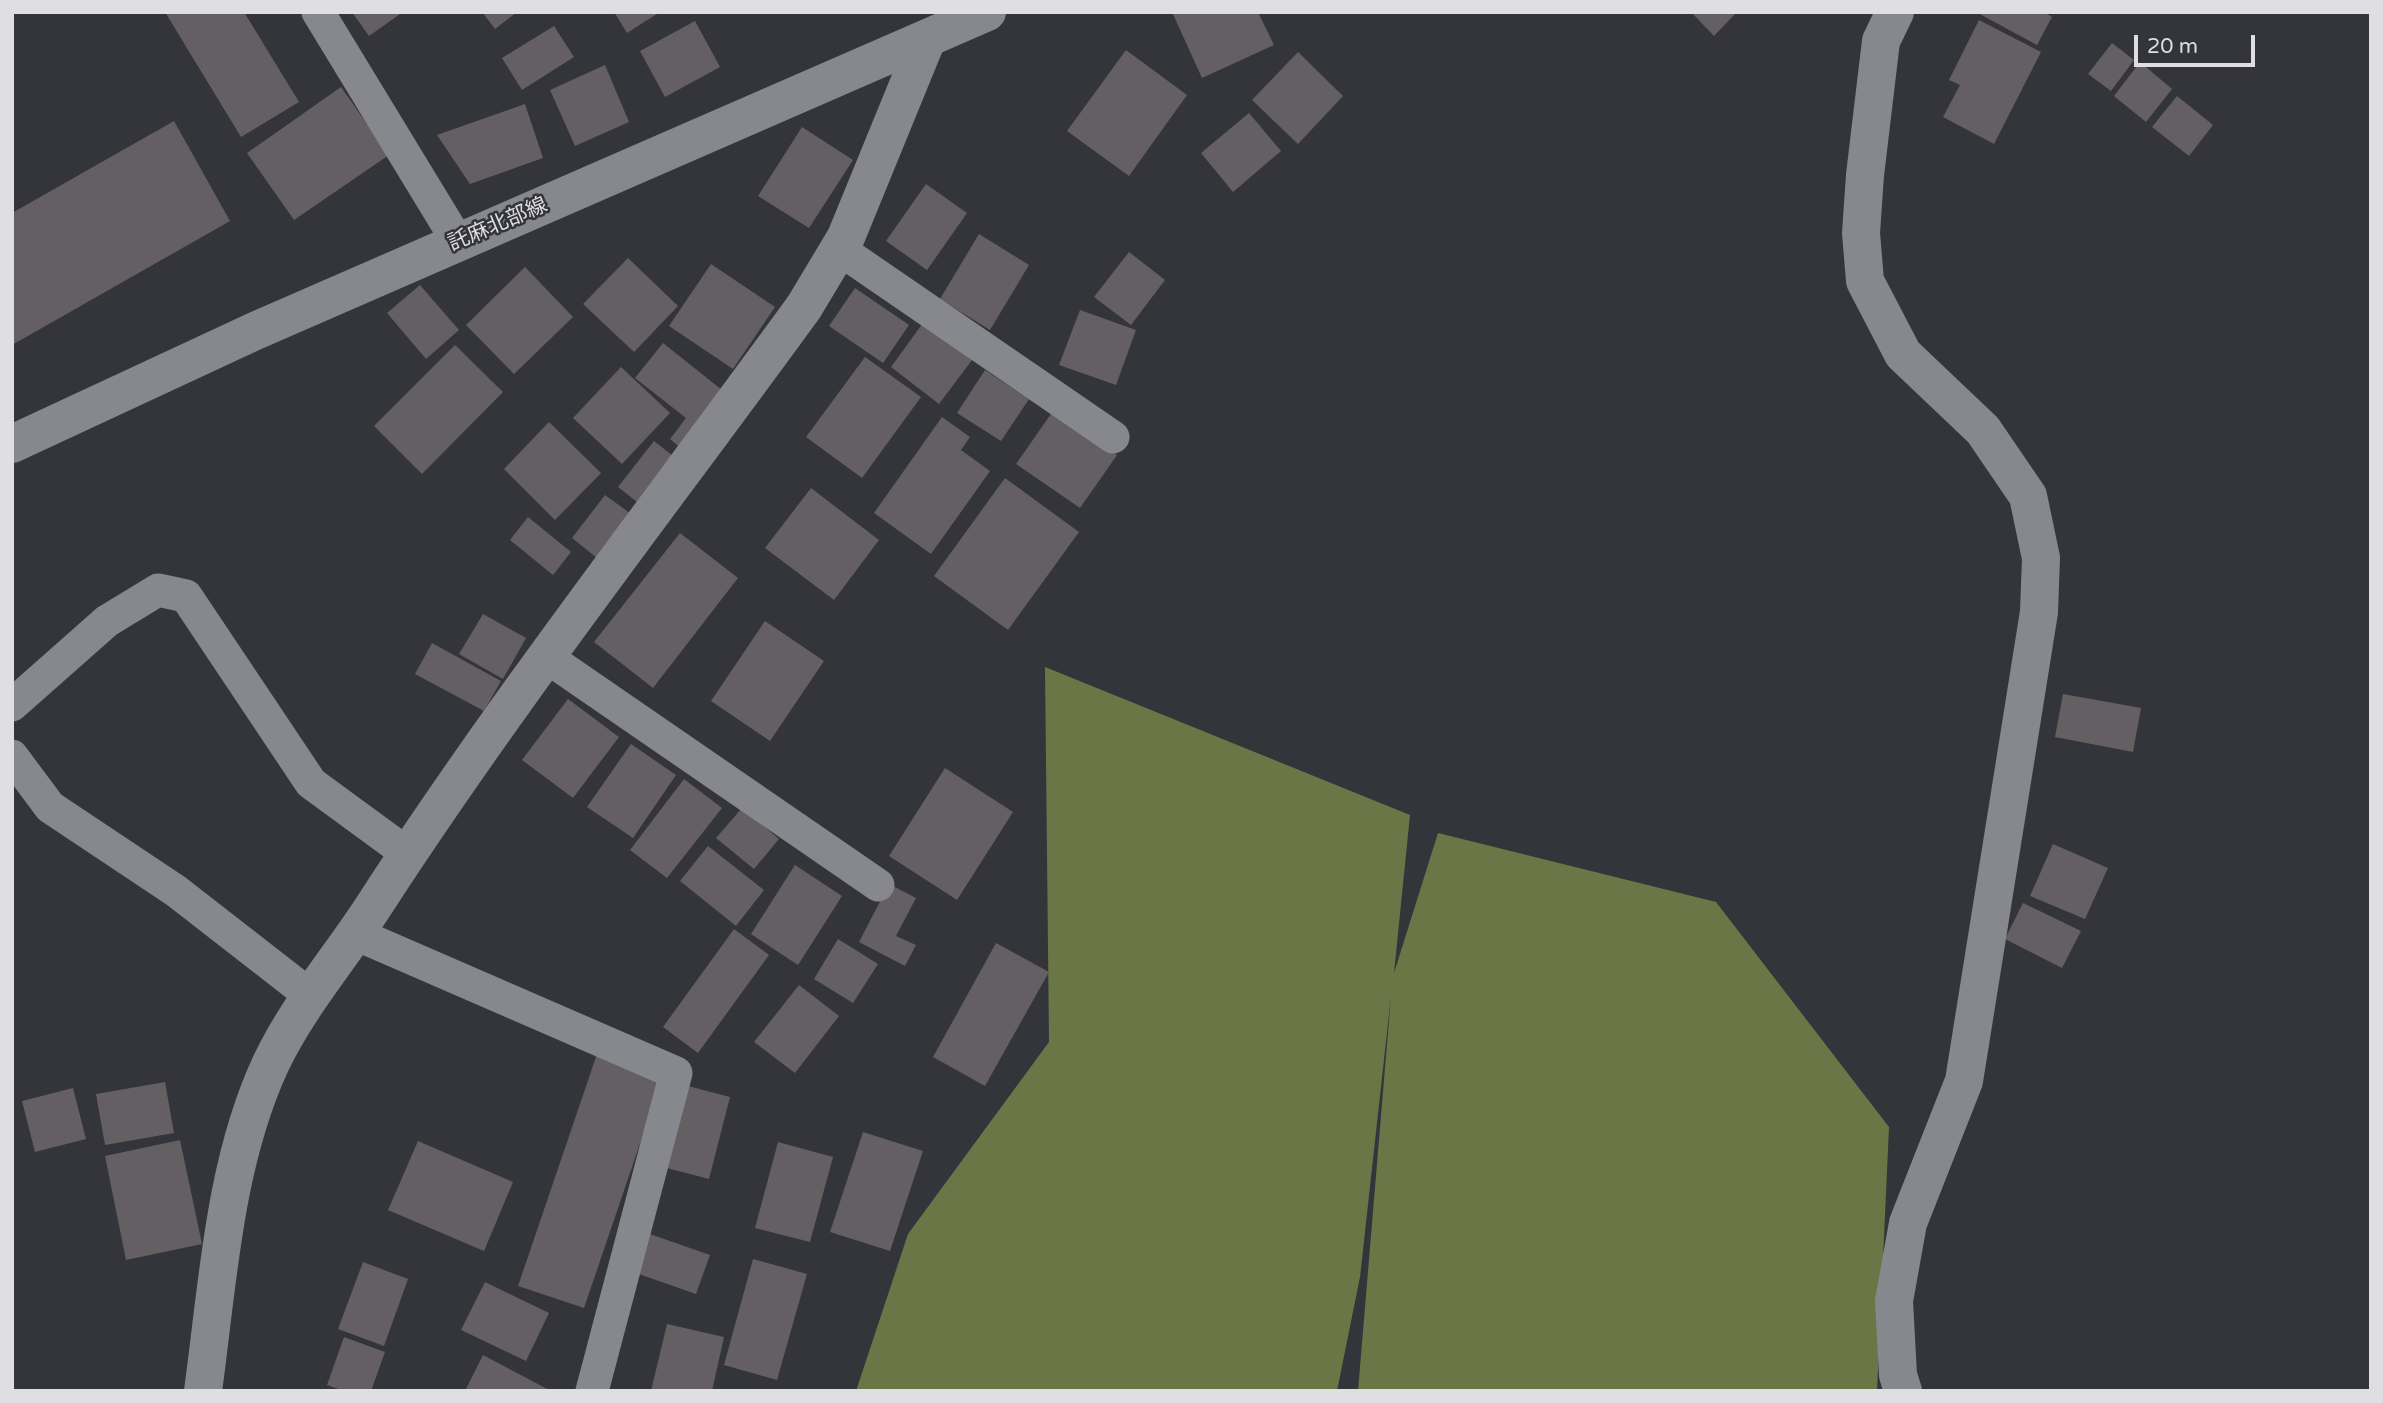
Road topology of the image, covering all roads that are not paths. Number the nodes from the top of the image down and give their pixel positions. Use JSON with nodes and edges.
{"nodes":[{"id":1,"x":318,"y":12,"type":"edge"},
{"id":2,"x":987,"y":12,"type":"edge"},
{"id":3,"x":1895,"y":12,"type":"edge"},
{"id":4,"x":927,"y":39,"type":"junction"},
{"id":5,"x":458,"y":242,"type":"junction"},
{"id":6,"x":839,"y":249,"type":"junction"},
{"id":7,"x":1113,"y":437,"type":"dead end"},
{"id":8,"x":12,"y":444,"type":"edge"},
{"id":9,"x":548,"y":658,"type":"junction"},
{"id":10,"x":12,"y":705,"type":"edge"},
{"id":11,"x":12,"y":756,"type":"edge"},
{"id":12,"x":408,"y":854,"type":"junction"},
{"id":13,"x":878,"y":885,"type":"dead end"},
{"id":14,"x":356,"y":934,"type":"junction"},
{"id":15,"x":311,"y":996,"type":"junction"},
{"id":16,"x":203,"y":1391,"type":"edge"},
{"id":17,"x":592,"y":1391,"type":"edge"},
{"id":18,"x":1903,"y":1391,"type":"edge"}],
"edges":[{"from":1,"to":5,"type":"street"},
{"from":2,"to":4,"type":"street","name":"託麻北部線"},
{"from":3,"to":18,"type":"street"},
{"from":4,"to":5,"type":"street","name":"託麻北部線"},
{"from":4,"to":6,"type":"street"},
{"from":5,"to":8,"type":"street","name":"託麻北部線"},
{"from":6,"to":7,"type":"street"},
{"from":6,"to":9,"type":"street"},
{"from":9,"to":12,"type":"street"},
{"from":9,"to":13,"type":"street"},
{"from":10,"to":12,"type":"street"},
{"from":11,"to":15,"type":"street"},
{"from":12,"to":14,"type":"street"},
{"from":14,"to":15,"type":"street"},
{"from":14,"to":17,"type":"street"},
{"from":15,"to":16,"type":"street"}]}
